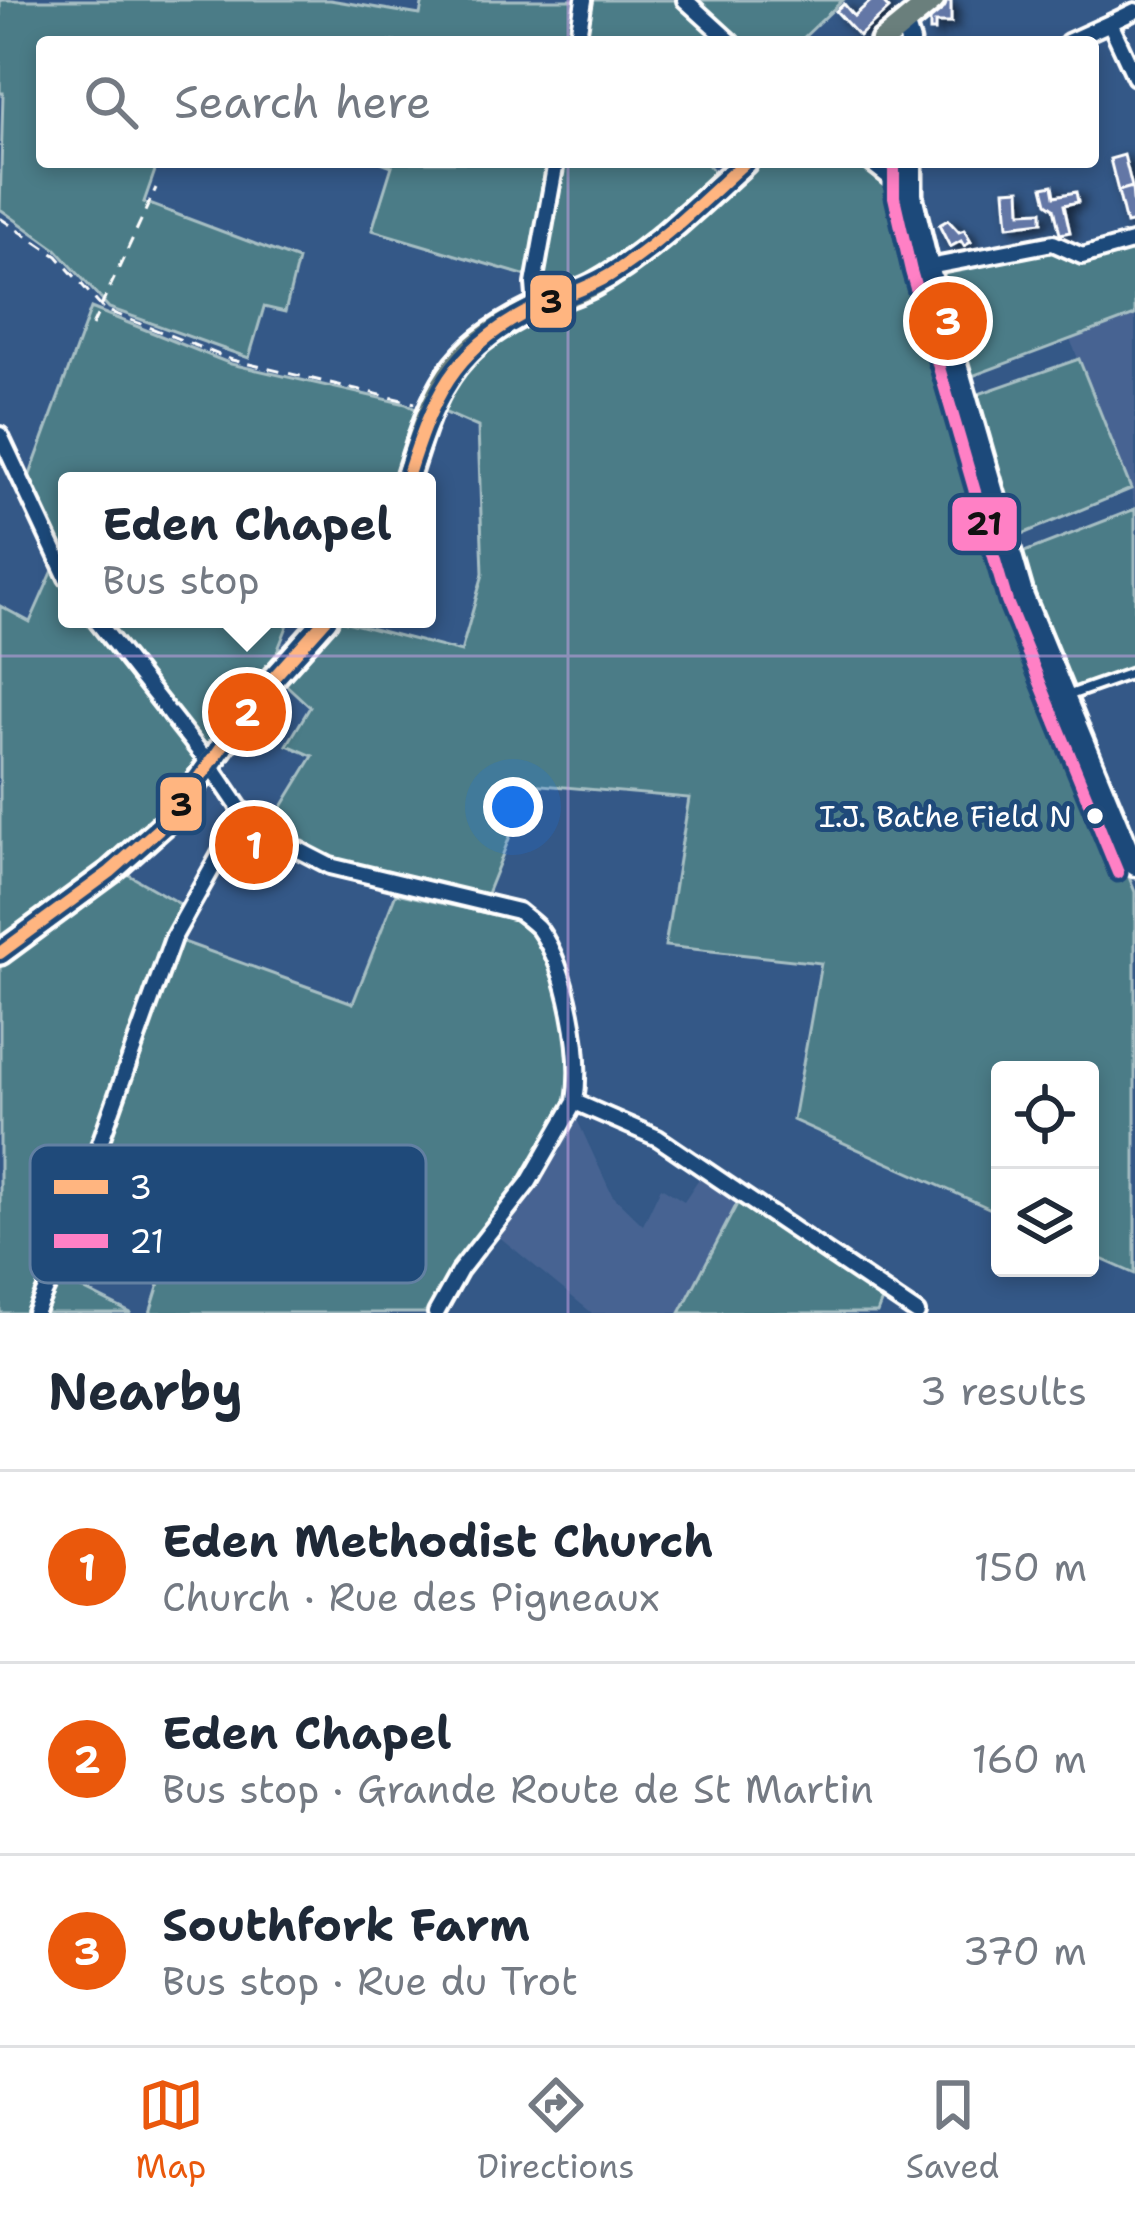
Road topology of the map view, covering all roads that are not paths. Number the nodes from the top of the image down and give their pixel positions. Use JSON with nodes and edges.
{"nodes":[{"id":1,"x":584,"y":0,"type":"edge"},
{"id":2,"x":685,"y":0,"type":"edge"},
{"id":3,"x":933,"y":0,"type":"edge"},
{"id":4,"x":1135,"y":11,"type":"edge"},
{"id":5,"x":1110,"y":23,"type":"junction"},
{"id":6,"x":907,"y":33,"type":"edge"},
{"id":7,"x":578,"y":36,"type":"edge"},
{"id":8,"x":724,"y":36,"type":"edge"},
{"id":9,"x":1081,"y":36,"type":"edge"},
{"id":10,"x":1135,"y":76,"type":"edge"},
{"id":11,"x":555,"y":168,"type":"edge"},
{"id":12,"x":738,"y":168,"type":"edge"},
{"id":13,"x":878,"y":168,"type":"edge"},
{"id":14,"x":912,"y":168,"type":"edge"},
{"id":15,"x":912,"y":195,"type":"junction"},
{"id":16,"x":1135,"y":241,"type":"edge"},
{"id":17,"x":929,"y":267,"type":"junction"},
{"id":18,"x":536,"y":308,"type":"junction"},
{"id":19,"x":0,"y":435,"type":"edge"},
{"id":20,"x":409,"y":472,"type":"edge"},
{"id":21,"x":58,"y":559,"type":"edge"},
{"id":22,"x":102,"y":628,"type":"edge"},
{"id":23,"x":318,"y":628,"type":"edge"},
{"id":24,"x":1135,"y":672,"type":"edge"},
{"id":25,"x":1062,"y":697,"type":"junction"},
{"id":26,"x":212,"y":766,"type":"junction"},
{"id":27,"x":243,"y":813,"type":"junction"},
{"id":28,"x":1135,"y":866,"type":"edge"},
{"id":29,"x":0,"y":953,"type":"edge"},
{"id":30,"x":575,"y":1102,"type":"junction"},
{"id":31,"x":99,"y":1145,"type":"edge"},
{"id":32,"x":49,"y":1283,"type":"edge"},
{"id":33,"x":35,"y":1313,"type":"edge"},
{"id":34,"x":436,"y":1313,"type":"edge"},
{"id":35,"x":917,"y":1313,"type":"edge"}],
"edges":[{"from":1,"to":7,"type":"street"},
{"from":2,"to":8,"type":"street"},
{"from":3,"to":6,"type":"main road"},
{"from":4,"to":5,"type":"street"},
{"from":5,"to":9,"type":"street"},
{"from":5,"to":10,"type":"street"},
{"from":11,"to":18,"type":"street"},
{"from":12,"to":18,"type":"main road"},
{"from":13,"to":15,"type":"street"},
{"from":14,"to":15,"type":"main road"},
{"from":15,"to":17,"type":"main road"},
{"from":16,"to":17,"type":"street"},
{"from":17,"to":25,"type":"main road"},
{"from":18,"to":20,"type":"main road"},
{"from":19,"to":21,"type":"street"},
{"from":22,"to":26,"type":"street"},
{"from":23,"to":26,"type":"main road"},
{"from":24,"to":25,"type":"lane"},
{"from":25,"to":28,"type":"main road"},
{"from":26,"to":27,"type":"street"},
{"from":26,"to":29,"type":"main road"},
{"from":27,"to":30,"type":"street"},
{"from":27,"to":31,"type":"street"},
{"from":30,"to":34,"type":"street"},
{"from":30,"to":35,"type":"street"},
{"from":32,"to":33,"type":"street"}]}
